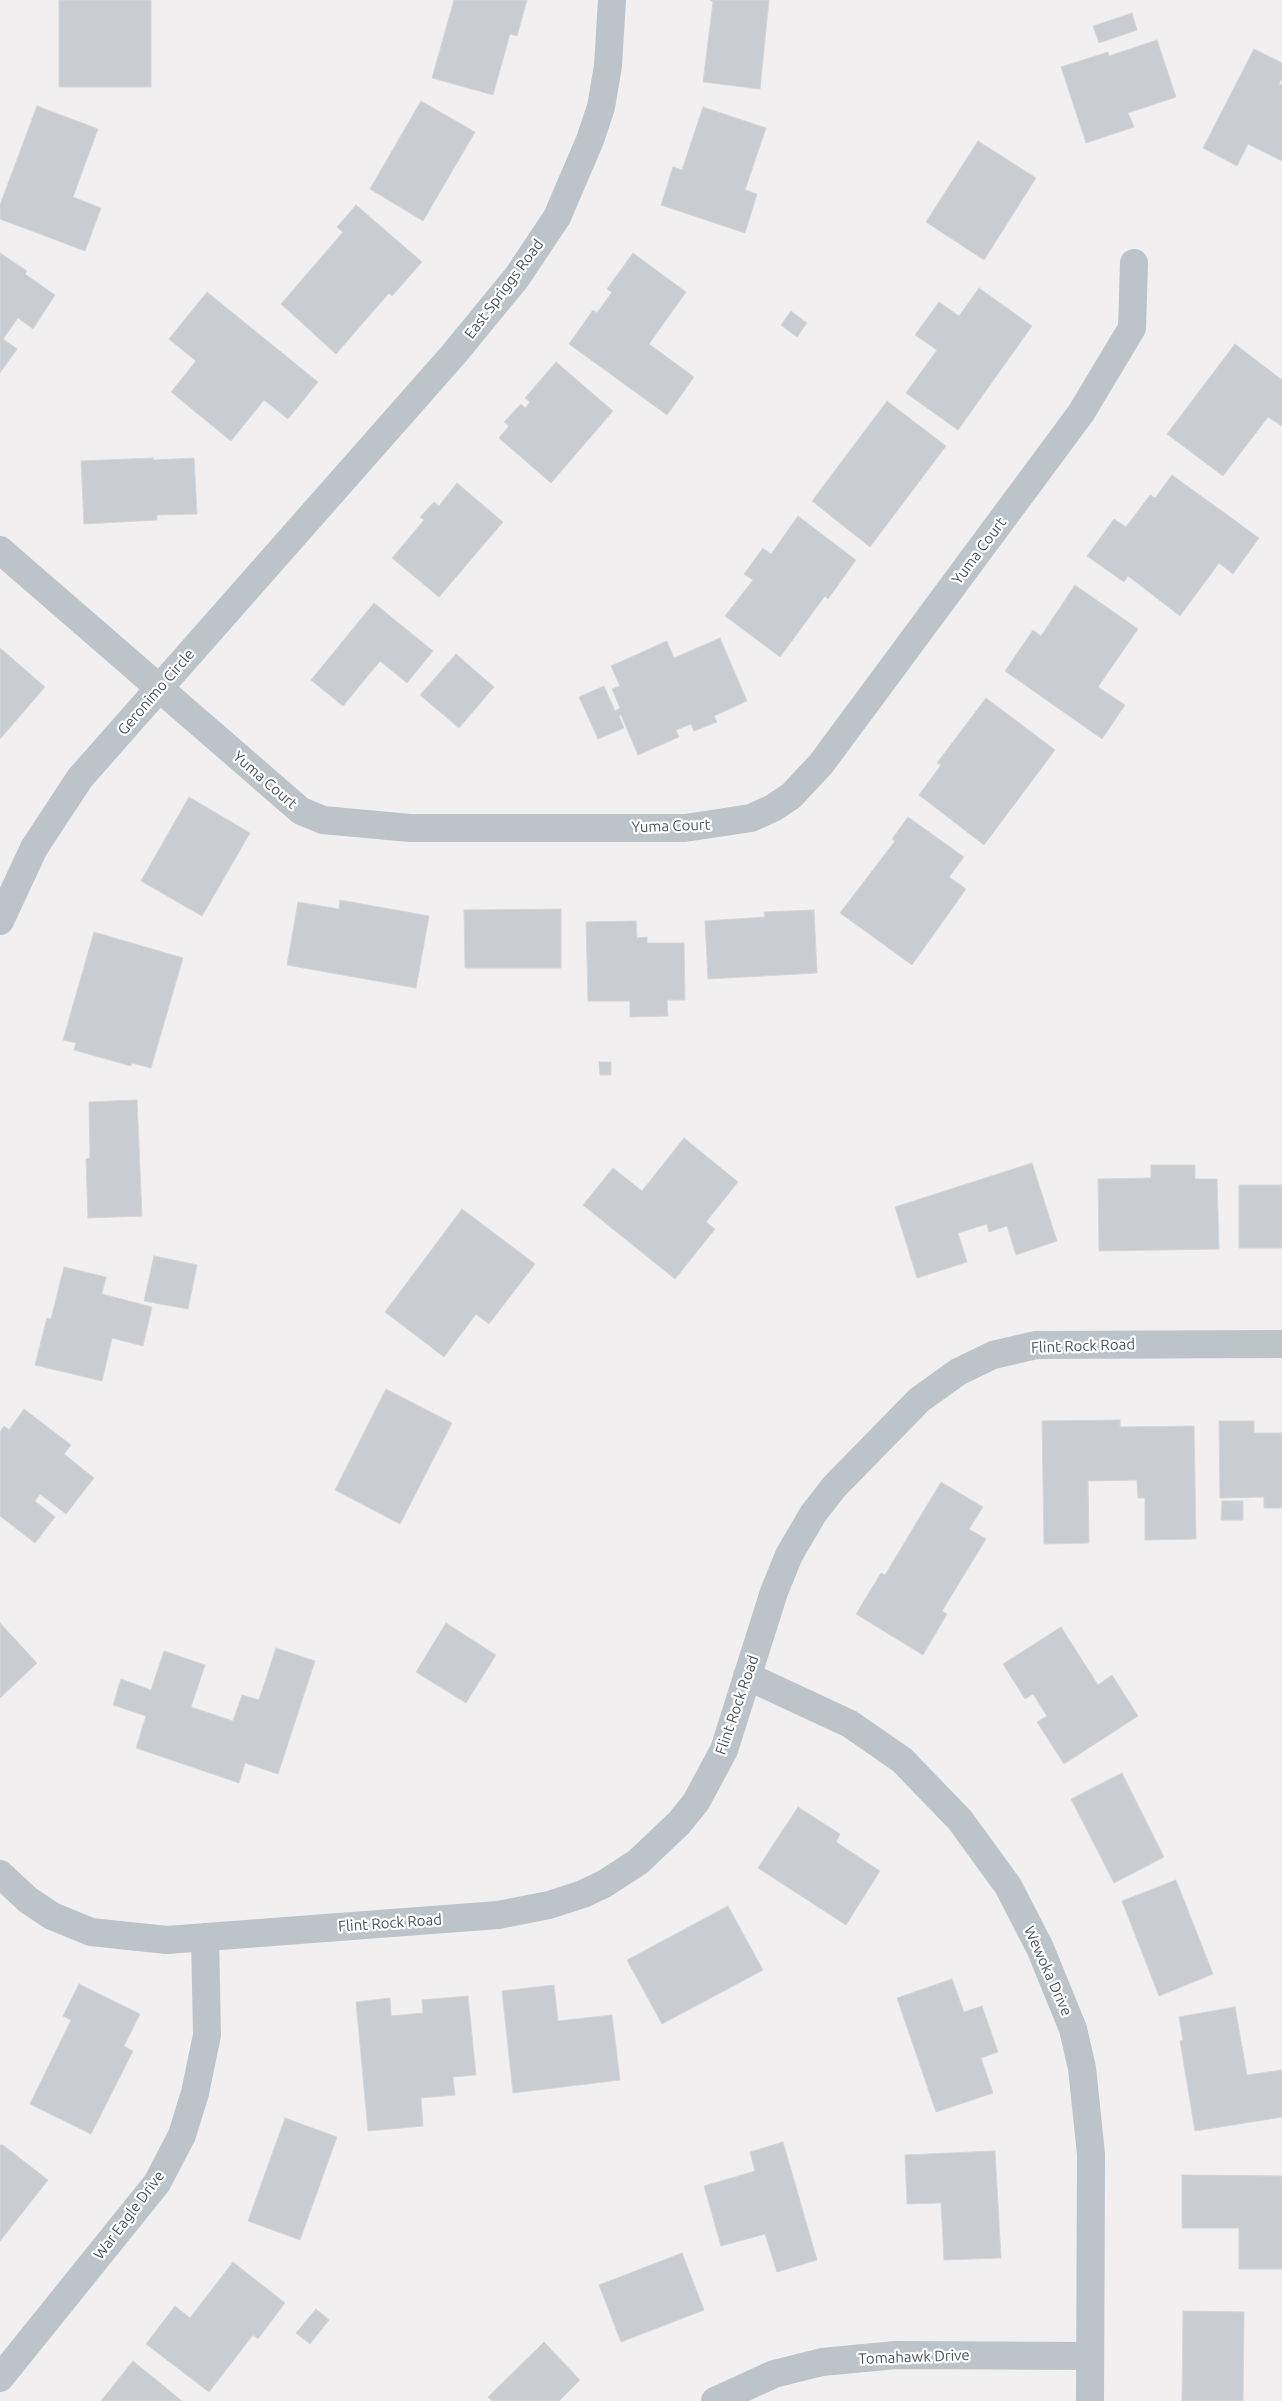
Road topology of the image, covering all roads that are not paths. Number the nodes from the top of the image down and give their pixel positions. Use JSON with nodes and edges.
{"nodes":[{"id":1,"x":612,"y":0,"type":"edge"},
{"id":2,"x":1134,"y":263,"type":"dead end"},
{"id":3,"x":340,"y":484,"type":"joint"},
{"id":4,"x":0,"y":550,"type":"edge"},
{"id":5,"x":159,"y":689,"type":"junction"},
{"id":6,"x":0,"y":921,"type":"edge"},
{"id":7,"x":1282,"y":1344,"type":"edge"},
{"id":8,"x":747,"y":1676,"type":"junction"},
{"id":9,"x":0,"y":1874,"type":"edge"},
{"id":10,"x":206,"y":1937,"type":"junction"},
{"id":11,"x":1090,"y":2356,"type":"junction"},
{"id":12,"x":0,"y":2378,"type":"edge"},
{"id":13,"x":715,"y":2401,"type":"edge"},
{"id":14,"x":1090,"y":2401,"type":"edge"}],
"edges":[{"from":1,"to":3,"type":"street","name":"East Spriggs Road"},
{"from":2,"to":5,"type":"street","name":"Yuma Court"},
{"from":3,"to":5,"type":"street","name":"Geronimo Circle"},
{"from":4,"to":5,"type":"street","name":"Yuma Court"},
{"from":5,"to":6,"type":"street","name":"Geronimo Circle"},
{"from":7,"to":8,"type":"street","name":"Flint Rock Road"},
{"from":8,"to":10,"type":"street","name":"Flint Rock Road"},
{"from":8,"to":11,"type":"street","name":"Wewoka Drive"},
{"from":9,"to":10,"type":"street","name":"Flint Rock Road"},
{"from":10,"to":12,"type":"street","name":"War Eagle Drive"},
{"from":11,"to":13,"type":"street","name":"Tomahawk Drive"},
{"from":11,"to":14,"type":"street","name":"Wewoka Drive"}]}
